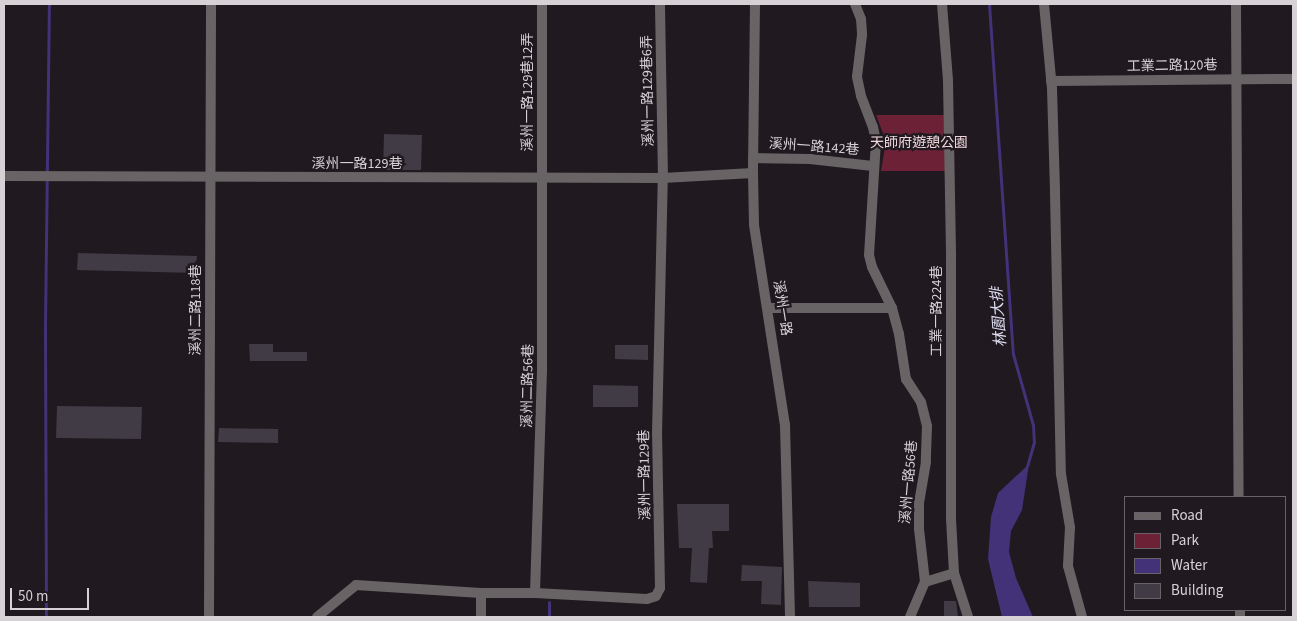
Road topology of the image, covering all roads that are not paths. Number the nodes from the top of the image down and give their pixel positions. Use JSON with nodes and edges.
{"nodes":[{"id":1,"x":211,"y":4,"type":"edge"},
{"id":2,"x":542,"y":4,"type":"edge"},
{"id":3,"x":660,"y":4,"type":"edge"},
{"id":4,"x":755,"y":4,"type":"edge"},
{"id":5,"x":856,"y":4,"type":"edge"},
{"id":6,"x":942,"y":4,"type":"edge"},
{"id":7,"x":1044,"y":4,"type":"edge"},
{"id":8,"x":1236,"y":4,"type":"edge"},
{"id":9,"x":1237,"y":79,"type":"junction"},
{"id":10,"x":1293,"y":79,"type":"edge"},
{"id":11,"x":1051,"y":81,"type":"junction"},
{"id":12,"x":753,"y":158,"type":"junction"},
{"id":13,"x":874,"y":166,"type":"junction"},
{"id":14,"x":753,"y":172,"type":"junction"},
{"id":15,"x":4,"y":176,"type":"edge"},
{"id":16,"x":211,"y":177,"type":"junction"},
{"id":17,"x":541,"y":178,"type":"junction"},
{"id":18,"x":663,"y":178,"type":"junction"},
{"id":19,"x":768,"y":308,"type":"junction"},
{"id":20,"x":892,"y":308,"type":"junction"},
{"id":21,"x":1239,"y":496,"type":"edge"},
{"id":22,"x":954,"y":572,"type":"junction"},
{"id":23,"x":925,"y":582,"type":"junction"},
{"id":24,"x":535,"y":593,"type":"junction"},
{"id":25,"x":482,"y":594,"type":"junction"},
{"id":26,"x":209,"y":617,"type":"edge"},
{"id":27,"x":318,"y":617,"type":"edge"},
{"id":28,"x":481,"y":617,"type":"edge"},
{"id":29,"x":790,"y":617,"type":"edge"},
{"id":30,"x":910,"y":617,"type":"edge"},
{"id":31,"x":968,"y":617,"type":"edge"},
{"id":32,"x":1082,"y":617,"type":"edge"}],
"edges":[{"from":1,"to":16,"type":"street","name":"溪州二路118巷"},
{"from":2,"to":17,"type":"street","name":"溪州一路129巷12弄"},
{"from":3,"to":18,"type":"street","name":"溪州一路129巷6弄"},
{"from":4,"to":12,"type":"street","name":"溪州一路"},
{"from":5,"to":13,"type":"street","name":"溪州一路56巷"},
{"from":6,"to":22,"type":"street","name":"工業一路224巷"},
{"from":7,"to":11,"type":"street"},
{"from":8,"to":9,"type":"street"},
{"from":9,"to":10,"type":"street","name":"工業二路120巷"},
{"from":9,"to":11,"type":"street","name":"工業二路120巷"},
{"from":9,"to":21,"type":"street"},
{"from":11,"to":32,"type":"street"},
{"from":12,"to":13,"type":"street","name":"溪州一路142巷"},
{"from":12,"to":14,"type":"street","name":"溪州一路"},
{"from":13,"to":20,"type":"street","name":"溪州一路56巷"},
{"from":14,"to":18,"type":"street","name":"溪州一路129巷"},
{"from":14,"to":19,"type":"street","name":"溪州一路"},
{"from":15,"to":16,"type":"street","name":"溪州一路129巷"},
{"from":16,"to":17,"type":"street","name":"溪州一路129巷"},
{"from":16,"to":26,"type":"street","name":"溪州二路118巷"},
{"from":17,"to":18,"type":"street","name":"溪州一路129巷"},
{"from":17,"to":24,"type":"street","name":"溪州二路56巷"},
{"from":18,"to":24,"type":"street","name":"溪州一路129巷"},
{"from":19,"to":20,"type":"street"},
{"from":19,"to":29,"type":"street","name":"溪州一路"},
{"from":20,"to":23,"type":"street","name":"溪州一路56巷"},
{"from":22,"to":23,"type":"street"},
{"from":22,"to":31,"type":"street","name":"工業一路224巷"},
{"from":23,"to":30,"type":"street"},
{"from":24,"to":25,"type":"street","name":"溪州一路129巷"},
{"from":25,"to":27,"type":"street","name":"溪州一路129巷"},
{"from":25,"to":28,"type":"street"}]}
